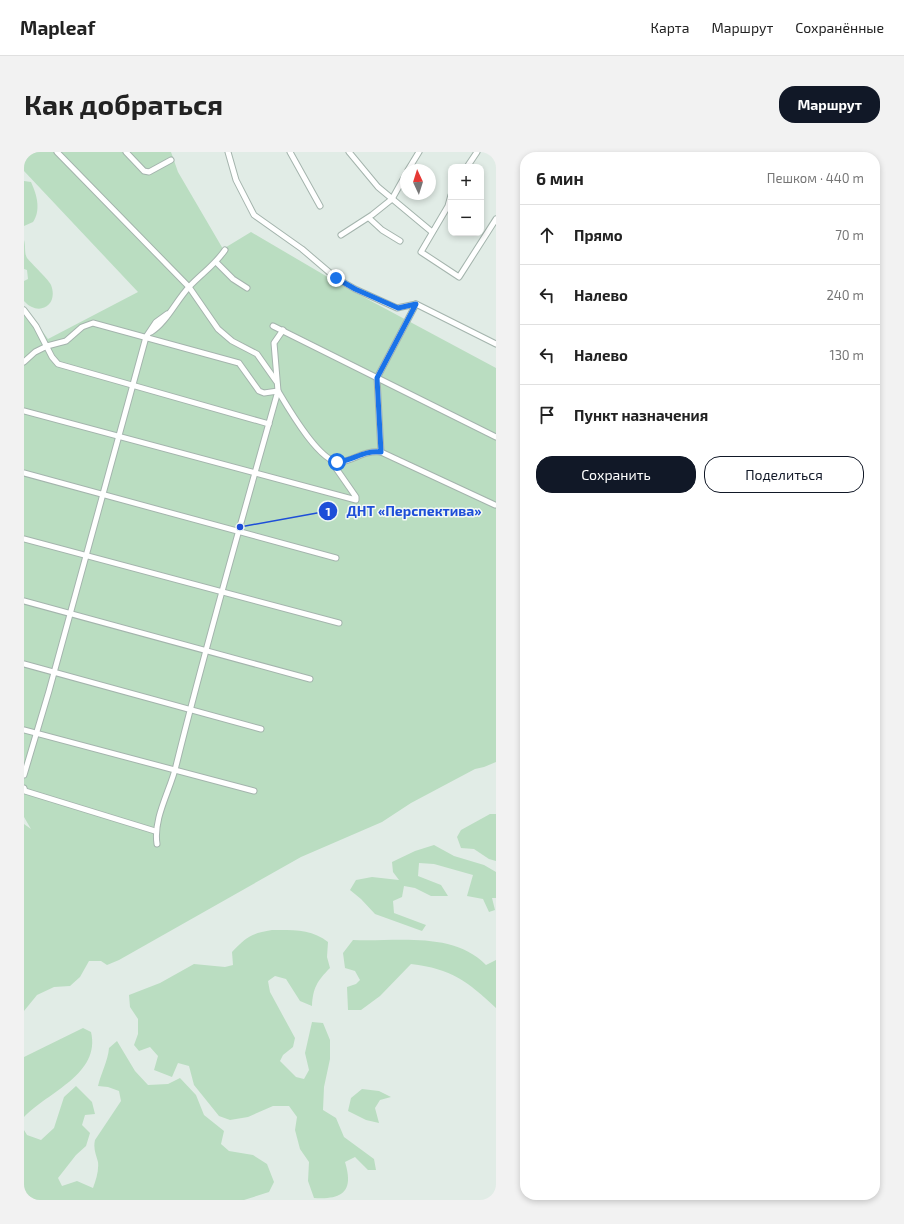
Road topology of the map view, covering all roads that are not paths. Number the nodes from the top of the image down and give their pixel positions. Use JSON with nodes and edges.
{"nodes":[{"id":1,"x":56,"y":152,"type":"edge"},
{"id":2,"x":126,"y":152,"type":"edge"},
{"id":3,"x":228,"y":152,"type":"edge"},
{"id":4,"x":290,"y":152,"type":"edge"},
{"id":5,"x":349,"y":152,"type":"edge"},
{"id":6,"x":419,"y":152,"type":"edge"},
{"id":7,"x":477,"y":152,"type":"edge"},
{"id":8,"x":492,"y":152,"type":"edge"},
{"id":9,"x":496,"y":155,"type":"edge"},
{"id":10,"x":171,"y":160,"type":"dead end"},
{"id":11,"x":412,"y":164,"type":"edge"},
{"id":12,"x":469,"y":164,"type":"edge"},
{"id":13,"x":400,"y":185,"type":"edge"},
{"id":14,"x":392,"y":199,"type":"junction"},
{"id":15,"x":450,"y":200,"type":"edge"},
{"id":16,"x":320,"y":206,"type":"dead end"},
{"id":17,"x":368,"y":218,"type":"junction"},
{"id":18,"x":496,"y":218,"type":"edge"},
{"id":19,"x":432,"y":232,"type":"junction"},
{"id":20,"x":341,"y":235,"type":"dead end"},
{"id":21,"x":400,"y":241,"type":"dead end"},
{"id":22,"x":226,"y":250,"type":"dead end"},
{"id":23,"x":216,"y":263,"type":"junction"},
{"id":24,"x":189,"y":287,"type":"junction"},
{"id":25,"x":247,"y":288,"type":"dead end"},
{"id":26,"x":416,"y":304,"type":"junction"},
{"id":27,"x":24,"y":310,"type":"edge"},
{"id":28,"x":273,"y":326,"type":"dead end"},
{"id":29,"x":283,"y":330,"type":"junction"},
{"id":30,"x":146,"y":337,"type":"junction"},
{"id":31,"x":496,"y":344,"type":"edge"},
{"id":32,"x":47,"y":346,"type":"junction"},
{"id":33,"x":24,"y":362,"type":"edge"},
{"id":34,"x":377,"y":378,"type":"junction"},
{"id":35,"x":133,"y":386,"type":"junction"},
{"id":36,"x":278,"y":388,"type":"junction"},
{"id":37,"x":24,"y":411,"type":"edge"},
{"id":38,"x":269,"y":424,"type":"junction"},
{"id":39,"x":120,"y":436,"type":"junction"},
{"id":40,"x":496,"y":437,"type":"edge"},
{"id":41,"x":381,"y":452,"type":"junction"},
{"id":42,"x":331,"y":460,"type":"junction"},
{"id":43,"x":256,"y":472,"type":"junction"},
{"id":44,"x":24,"y":473,"type":"edge"},
{"id":45,"x":103,"y":496,"type":"junction"},
{"id":46,"x":495,"y":505,"type":"dead end"},
{"id":47,"x":239,"y":532,"type":"junction"},
{"id":48,"x":24,"y":538,"type":"edge"},
{"id":49,"x":87,"y":555,"type":"junction"},
{"id":50,"x":336,"y":558,"type":"dead end"},
{"id":51,"x":222,"y":592,"type":"junction"},
{"id":52,"x":24,"y":601,"type":"edge"},
{"id":53,"x":71,"y":614,"type":"junction"},
{"id":54,"x":339,"y":623,"type":"dead end"},
{"id":55,"x":206,"y":650,"type":"junction"},
{"id":56,"x":24,"y":664,"type":"edge"},
{"id":57,"x":54,"y":673,"type":"junction"},
{"id":58,"x":310,"y":679,"type":"dead end"},
{"id":59,"x":190,"y":710,"type":"junction"},
{"id":60,"x":24,"y":730,"type":"edge"},
{"id":61,"x":261,"y":730,"type":"dead end"},
{"id":62,"x":37,"y":733,"type":"junction"},
{"id":63,"x":175,"y":770,"type":"junction"},
{"id":64,"x":24,"y":775,"type":"edge"},
{"id":65,"x":24,"y":791,"type":"edge"},
{"id":66,"x":254,"y":791,"type":"dead end"},
{"id":67,"x":155,"y":831,"type":"junction"},
{"id":68,"x":157,"y":844,"type":"dead end"}],
"edges":[{"from":1,"to":24,"type":"street"},
{"from":2,"to":10,"type":"street"},
{"from":3,"to":26,"type":"street"},
{"from":4,"to":16,"type":"street"},
{"from":5,"to":14,"type":"street"},
{"from":6,"to":11,"type":"street"},
{"from":7,"to":12,"type":"street"},
{"from":8,"to":9,"type":"street"},
{"from":13,"to":14,"type":"street"},
{"from":14,"to":17,"type":"street"},
{"from":14,"to":19,"type":"street"},
{"from":15,"to":19,"type":"street"},
{"from":17,"to":20,"type":"street"},
{"from":17,"to":21,"type":"street"},
{"from":18,"to":19,"type":"street"},
{"from":22,"to":23,"type":"street"},
{"from":23,"to":24,"type":"street"},
{"from":23,"to":25,"type":"street"},
{"from":24,"to":30,"type":"street"},
{"from":24,"to":36,"type":"street"},
{"from":26,"to":31,"type":"street"},
{"from":26,"to":34,"type":"street"},
{"from":27,"to":32,"type":"street"},
{"from":28,"to":29,"type":"street"},
{"from":29,"to":34,"type":"street"},
{"from":29,"to":36,"type":"street"},
{"from":30,"to":32,"type":"street"},
{"from":30,"to":35,"type":"street"},
{"from":30,"to":36,"type":"street"},
{"from":32,"to":33,"type":"street"},
{"from":32,"to":35,"type":"street"},
{"from":34,"to":40,"type":"street"},
{"from":34,"to":41,"type":"street"},
{"from":35,"to":38,"type":"street"},
{"from":35,"to":39,"type":"street"},
{"from":36,"to":38,"type":"street"},
{"from":36,"to":42,"type":"street"},
{"from":37,"to":39,"type":"street"},
{"from":38,"to":43,"type":"street"},
{"from":39,"to":43,"type":"street"},
{"from":39,"to":45,"type":"street"},
{"from":41,"to":42,"type":"street"},
{"from":41,"to":46,"type":"street"},
{"from":42,"to":43,"type":"street"},
{"from":43,"to":47,"type":"street"},
{"from":44,"to":45,"type":"street"},
{"from":45,"to":47,"type":"street"},
{"from":45,"to":49,"type":"street"},
{"from":47,"to":50,"type":"street"},
{"from":47,"to":51,"type":"street"},
{"from":48,"to":49,"type":"street"},
{"from":49,"to":51,"type":"street"},
{"from":49,"to":53,"type":"street"},
{"from":51,"to":54,"type":"street"},
{"from":51,"to":55,"type":"street"},
{"from":52,"to":53,"type":"street"},
{"from":53,"to":55,"type":"street"},
{"from":53,"to":57,"type":"street"},
{"from":55,"to":58,"type":"street"},
{"from":55,"to":59,"type":"street"},
{"from":56,"to":57,"type":"street"},
{"from":57,"to":59,"type":"street"},
{"from":57,"to":62,"type":"street"},
{"from":59,"to":61,"type":"street"},
{"from":59,"to":63,"type":"street"},
{"from":60,"to":62,"type":"street"},
{"from":62,"to":63,"type":"street"},
{"from":62,"to":64,"type":"street"},
{"from":63,"to":66,"type":"street"},
{"from":63,"to":67,"type":"street"},
{"from":65,"to":67,"type":"street"},
{"from":67,"to":68,"type":"street"}]}
